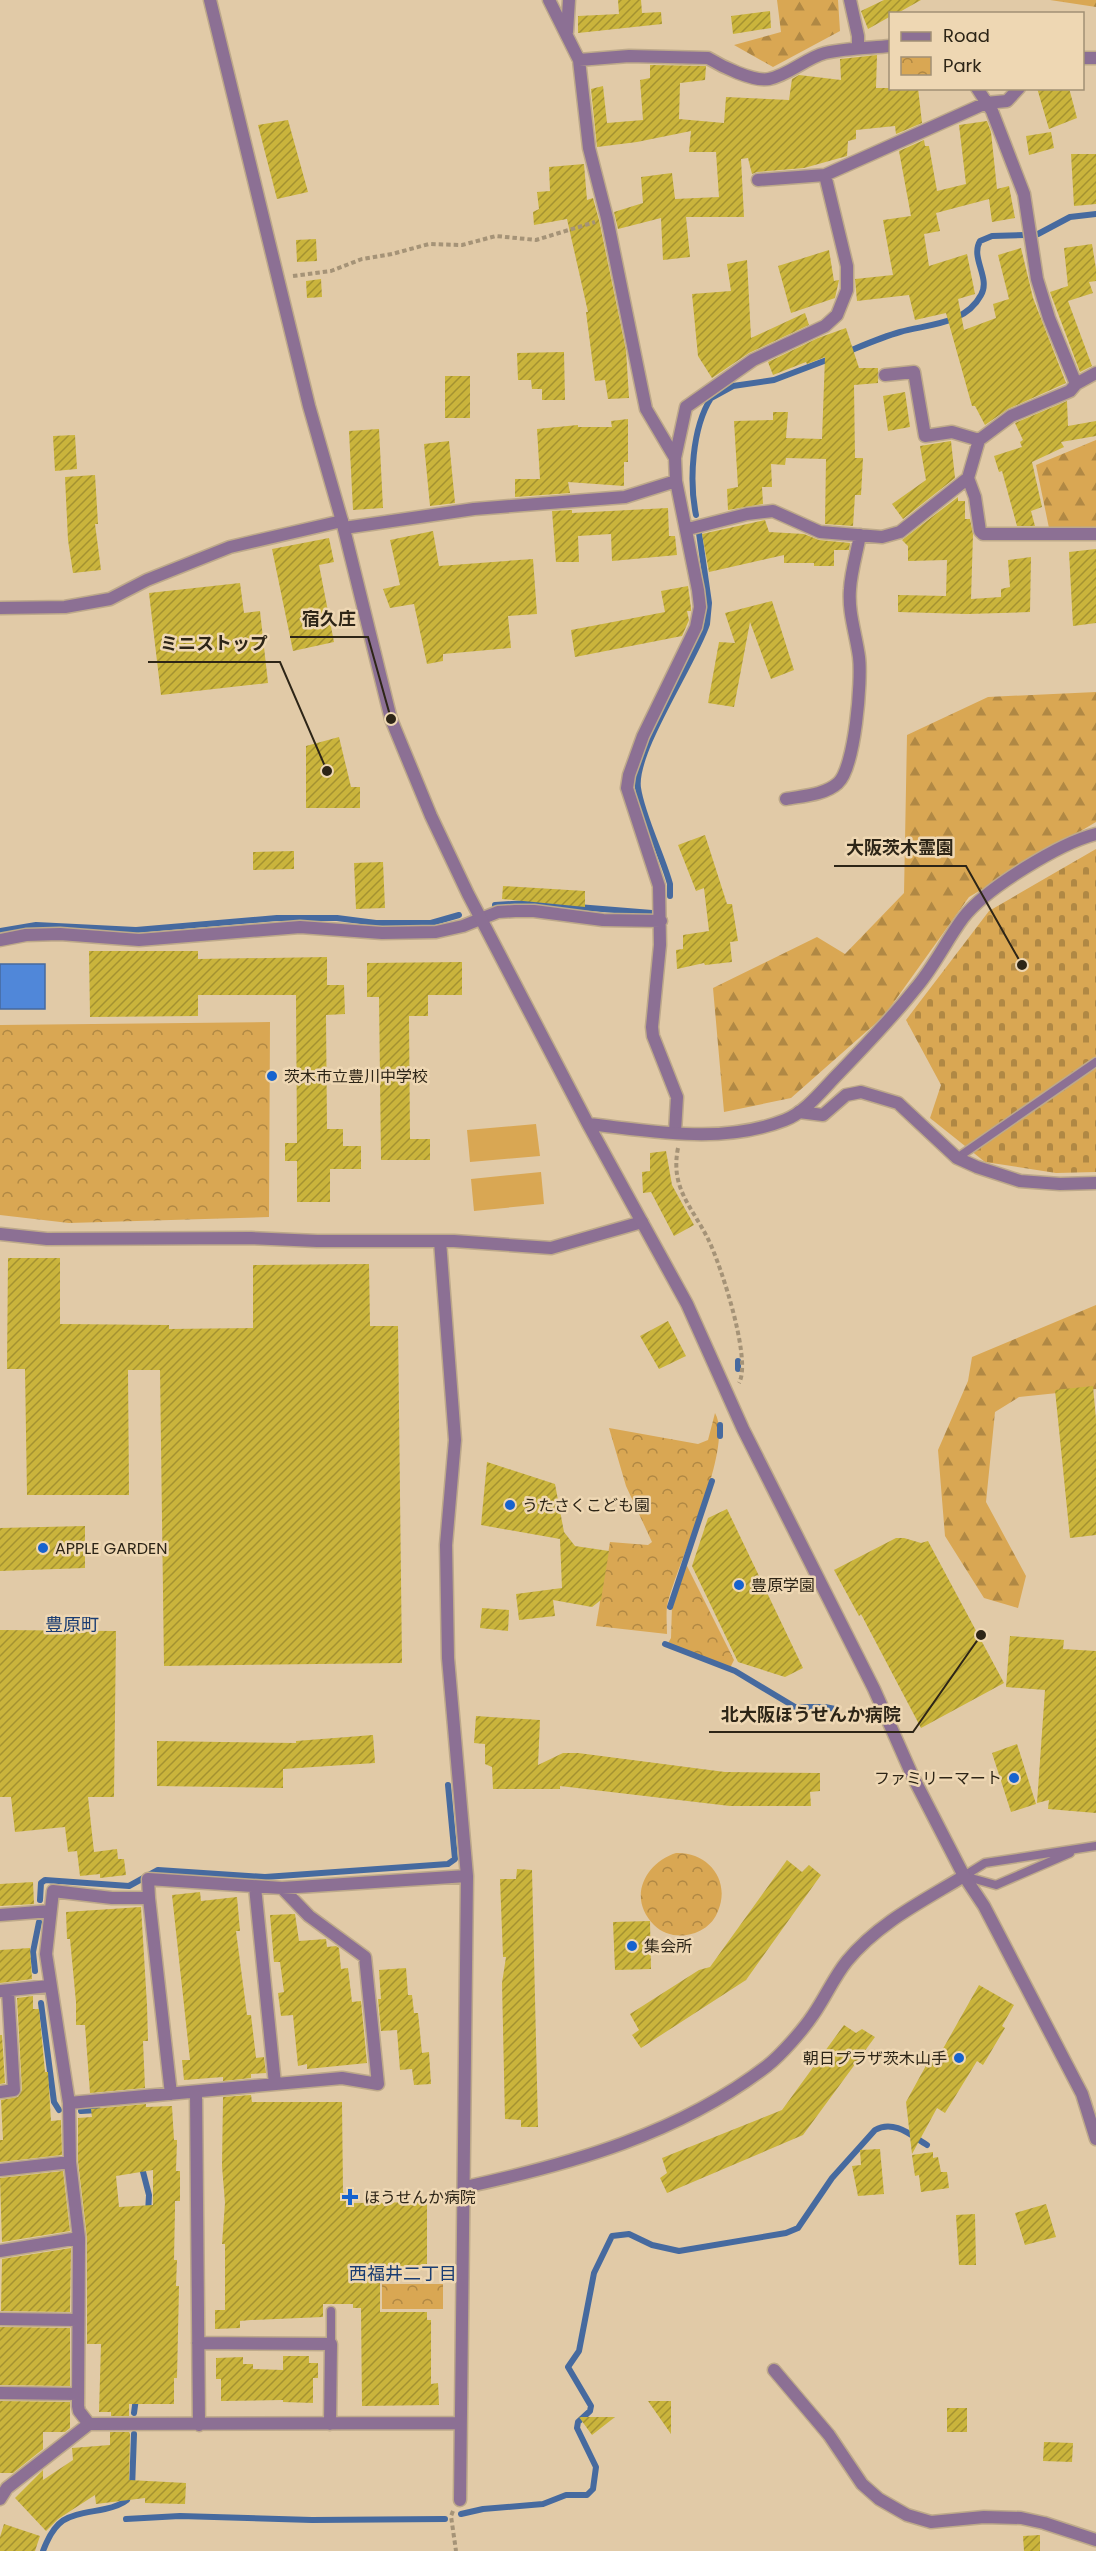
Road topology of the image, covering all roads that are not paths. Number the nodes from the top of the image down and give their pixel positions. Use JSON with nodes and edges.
{"nodes":[{"id":1,"x":210,"y":0,"type":"edge"},
{"id":2,"x":549,"y":0,"type":"edge"},
{"id":3,"x":569,"y":0,"type":"edge"},
{"id":4,"x":850,"y":0,"type":"edge"},
{"id":5,"x":567,"y":33,"type":"junction"},
{"id":6,"x":889,"y":46,"type":"edge"},
{"id":7,"x":858,"y":48,"type":"junction"},
{"id":8,"x":579,"y":60,"type":"junction"},
{"id":9,"x":978,"y":90,"type":"edge"},
{"id":10,"x":1016,"y":90,"type":"edge"},
{"id":11,"x":986,"y":104,"type":"junction"},
{"id":12,"x":825,"y":175,"type":"junction"},
{"id":13,"x":758,"y":180,"type":"dead end"},
{"id":14,"x":1096,"y":373,"type":"edge"},
{"id":15,"x":885,"y":375,"type":"dead end"},
{"id":16,"x":1076,"y":384,"type":"junction"},
{"id":17,"x":979,"y":440,"type":"junction"},
{"id":18,"x":675,"y":458,"type":"junction"},
{"id":19,"x":968,"y":478,"type":"junction"},
{"id":20,"x":676,"y":481,"type":"junction"},
{"id":21,"x":343,"y":524,"type":"junction"},
{"id":22,"x":688,"y":529,"type":"junction"},
{"id":23,"x":1096,"y":534,"type":"edge"},
{"id":24,"x":860,"y":535,"type":"junction"},
{"id":25,"x":0,"y":608,"type":"edge"},
{"id":26,"x":786,"y":799,"type":"dead end"},
{"id":27,"x":1096,"y":834,"type":"edge"},
{"id":28,"x":481,"y":919,"type":"junction"},
{"id":29,"x":661,"y":921,"type":"junction"},
{"id":30,"x":0,"y":940,"type":"edge"},
{"id":31,"x":1096,"y":1062,"type":"edge"},
{"id":32,"x":800,"y":1112,"type":"junction"},
{"id":33,"x":588,"y":1124,"type":"junction"},
{"id":34,"x":675,"y":1132,"type":"junction"},
{"id":35,"x":957,"y":1158,"type":"junction"},
{"id":36,"x":1096,"y":1183,"type":"edge"},
{"id":37,"x":642,"y":1222,"type":"junction"},
{"id":38,"x":0,"y":1234,"type":"edge"},
{"id":39,"x":440,"y":1241,"type":"junction"},
{"id":40,"x":1096,"y":1846,"type":"edge"},
{"id":41,"x":1084,"y":1847,"type":"junction"},
{"id":42,"x":466,"y":1876,"type":"junction"},
{"id":43,"x":964,"y":1876,"type":"junction"},
{"id":44,"x":255,"y":1887,"type":"junction"},
{"id":45,"x":282,"y":1888,"type":"junction"},
{"id":46,"x":149,"y":1898,"type":"junction"},
{"id":47,"x":50,"y":1911,"type":"junction"},
{"id":48,"x":0,"y":1915,"type":"edge"},
{"id":49,"x":49,"y":1986,"type":"junction"},
{"id":50,"x":4,"y":1991,"type":"edge"},
{"id":51,"x":275,"y":2084,"type":"junction"},
{"id":52,"x":0,"y":2092,"type":"edge"},
{"id":53,"x":196,"y":2092,"type":"junction"},
{"id":54,"x":171,"y":2094,"type":"junction"},
{"id":55,"x":69,"y":2103,"type":"junction"},
{"id":56,"x":1096,"y":2139,"type":"edge"},
{"id":57,"x":70,"y":2162,"type":"junction"},
{"id":58,"x":0,"y":2170,"type":"edge"},
{"id":59,"x":465,"y":2187,"type":"junction"},
{"id":60,"x":79,"y":2238,"type":"junction"},
{"id":61,"x":0,"y":2251,"type":"edge"},
{"id":62,"x":331,"y":2311,"type":"dead end"},
{"id":63,"x":0,"y":2319,"type":"edge"},
{"id":64,"x":78,"y":2320,"type":"junction"},
{"id":65,"x":198,"y":2343,"type":"junction"},
{"id":66,"x":331,"y":2344,"type":"junction"},
{"id":67,"x":774,"y":2370,"type":"dead end"},
{"id":68,"x":0,"y":2393,"type":"edge"},
{"id":69,"x":78,"y":2394,"type":"junction"},
{"id":70,"x":459,"y":2423,"type":"junction"},
{"id":71,"x":89,"y":2424,"type":"junction"},
{"id":72,"x":330,"y":2424,"type":"junction"},
{"id":73,"x":199,"y":2425,"type":"junction"},
{"id":74,"x":0,"y":2499,"type":"edge"},
{"id":75,"x":459,"y":2500,"type":"road end"},
{"id":76,"x":1096,"y":2540,"type":"edge"}],
"edges":[{"from":1,"to":21,"type":"street"},
{"from":2,"to":5,"type":"street"},
{"from":3,"to":5,"type":"street"},
{"from":4,"to":7,"type":"street"},
{"from":5,"to":8,"type":"street"},
{"from":6,"to":7,"type":"street"},
{"from":7,"to":8,"type":"street"},
{"from":8,"to":18,"type":"street"},
{"from":9,"to":11,"type":"street"},
{"from":10,"to":11,"type":"street"},
{"from":11,"to":12,"type":"street"},
{"from":11,"to":16,"type":"street"},
{"from":12,"to":13,"type":"street"},
{"from":12,"to":18,"type":"street"},
{"from":14,"to":16,"type":"street"},
{"from":15,"to":17,"type":"street"},
{"from":16,"to":17,"type":"street"},
{"from":17,"to":19,"type":"street"},
{"from":18,"to":20,"type":"street"},
{"from":19,"to":23,"type":"street"},
{"from":19,"to":24,"type":"street"},
{"from":20,"to":21,"type":"street"},
{"from":20,"to":22,"type":"street"},
{"from":21,"to":25,"type":"street"},
{"from":21,"to":28,"type":"street"},
{"from":22,"to":24,"type":"street"},
{"from":22,"to":29,"type":"street"},
{"from":24,"to":26,"type":"street"},
{"from":27,"to":32,"type":"street"},
{"from":28,"to":29,"type":"street"},
{"from":28,"to":30,"type":"street"},
{"from":28,"to":33,"type":"street"},
{"from":29,"to":34,"type":"street"},
{"from":31,"to":35,"type":"lane"},
{"from":32,"to":34,"type":"street"},
{"from":32,"to":35,"type":"street"},
{"from":33,"to":34,"type":"street"},
{"from":33,"to":37,"type":"street"},
{"from":35,"to":36,"type":"street"},
{"from":37,"to":39,"type":"street"},
{"from":37,"to":43,"type":"street"},
{"from":38,"to":39,"type":"street"},
{"from":39,"to":42,"type":"street"},
{"from":40,"to":41,"type":"lane"},
{"from":41,"to":43,"type":"lane"},
{"from":41,"to":43,"type":"lane"},
{"from":42,"to":45,"type":"street"},
{"from":42,"to":59,"type":"street"},
{"from":43,"to":56,"type":"street"},
{"from":43,"to":59,"type":"street"},
{"from":44,"to":45,"type":"street"},
{"from":44,"to":46,"type":"street"},
{"from":44,"to":51,"type":"street"},
{"from":45,"to":51,"type":"street"},
{"from":46,"to":47,"type":"street"},
{"from":46,"to":54,"type":"street"},
{"from":47,"to":48,"type":"street"},
{"from":47,"to":49,"type":"street"},
{"from":49,"to":50,"type":"street"},
{"from":49,"to":55,"type":"street"},
{"from":50,"to":52,"type":"street"},
{"from":51,"to":53,"type":"street"},
{"from":53,"to":54,"type":"street"},
{"from":53,"to":65,"type":"street"},
{"from":54,"to":55,"type":"street"},
{"from":55,"to":57,"type":"street"},
{"from":57,"to":58,"type":"street"},
{"from":57,"to":60,"type":"street"},
{"from":59,"to":70,"type":"street"},
{"from":60,"to":61,"type":"street"},
{"from":60,"to":64,"type":"street"},
{"from":62,"to":66,"type":"lane"},
{"from":63,"to":64,"type":"street"},
{"from":64,"to":69,"type":"street"},
{"from":65,"to":66,"type":"street"},
{"from":65,"to":73,"type":"street"},
{"from":66,"to":72,"type":"street"},
{"from":67,"to":76,"type":"street"},
{"from":68,"to":69,"type":"street"},
{"from":69,"to":71,"type":"street"},
{"from":70,"to":72,"type":"street"},
{"from":70,"to":75,"type":"street"},
{"from":71,"to":73,"type":"street"},
{"from":71,"to":74,"type":"street"},
{"from":72,"to":73,"type":"street"}]}
